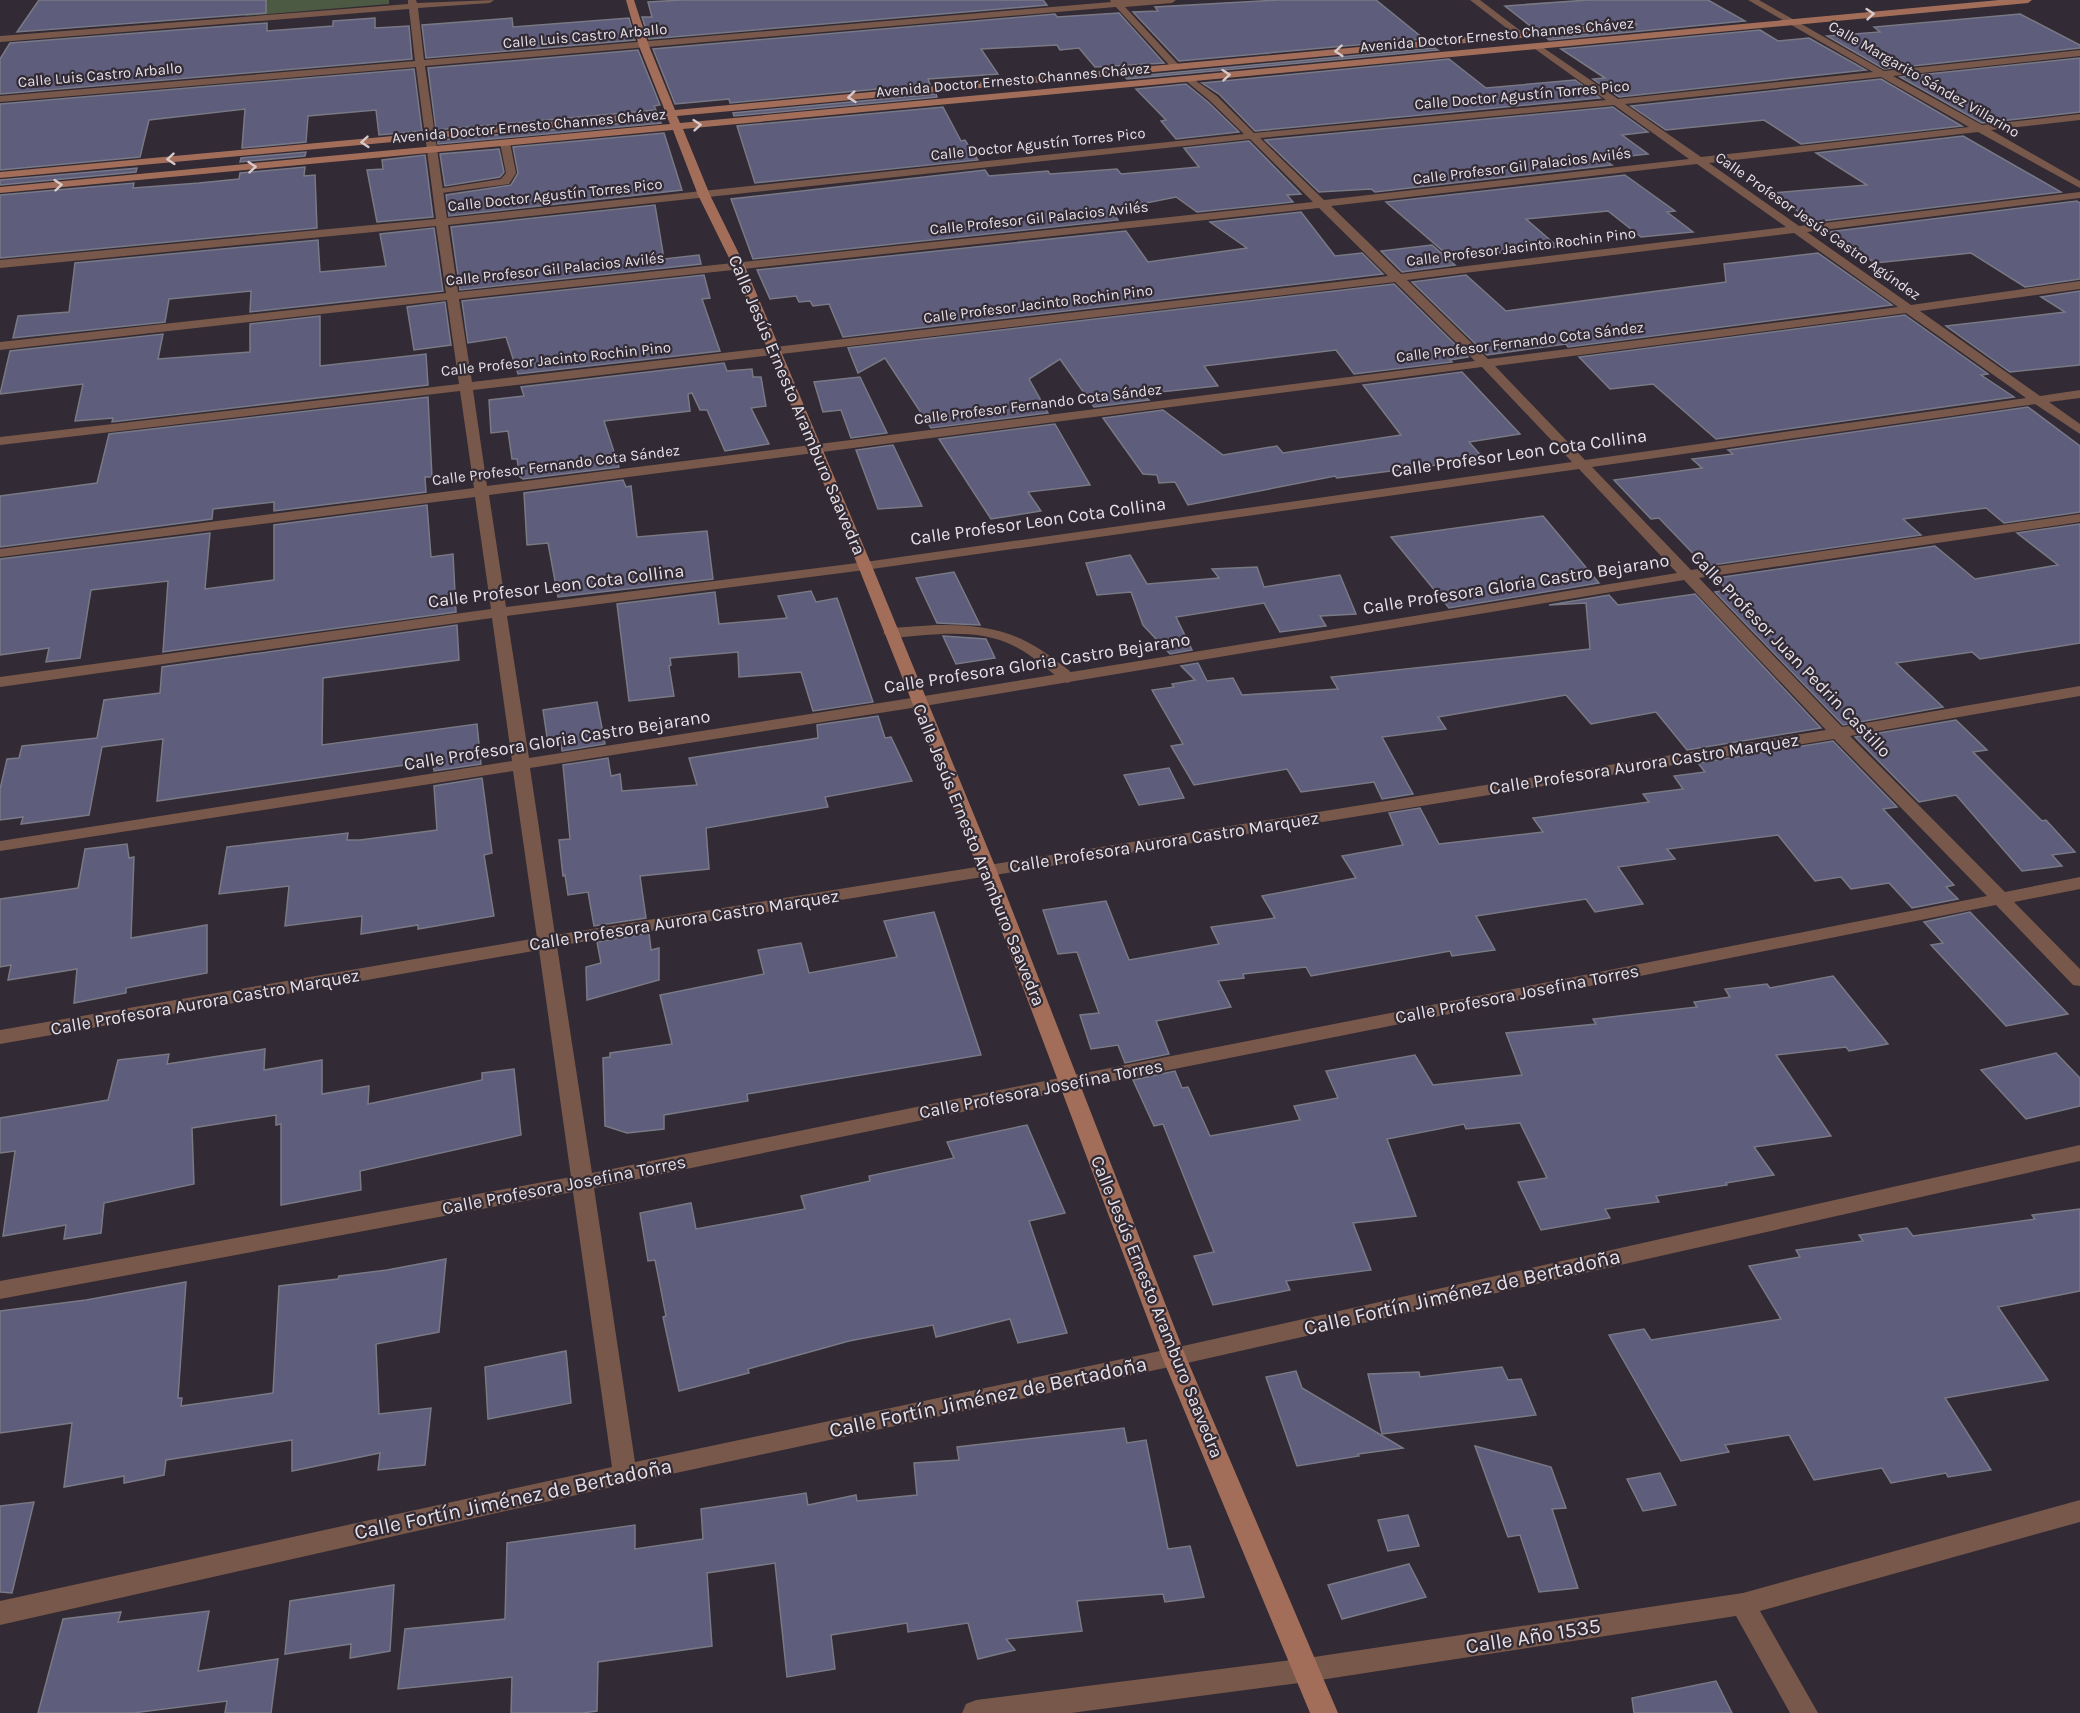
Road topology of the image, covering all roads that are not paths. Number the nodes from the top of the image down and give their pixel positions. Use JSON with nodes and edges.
{"nodes":[{"id":1,"x":490,"y":0,"type":"edge"},
{"id":2,"x":630,"y":0,"type":"edge"},
{"id":3,"x":1172,"y":0,"type":"edge"},
{"id":4,"x":1474,"y":0,"type":"edge"},
{"id":5,"x":1752,"y":0,"type":"edge"},
{"id":6,"x":2028,"y":0,"type":"edge"},
{"id":7,"x":1116,"y":2,"type":"edge"},
{"id":8,"x":413,"y":3,"type":"edge"},
{"id":9,"x":1796,"y":10,"type":"dead end"},
{"id":10,"x":1773,"y":12,"type":"junction"},
{"id":11,"x":1750,"y":14,"type":"dead end"},
{"id":12,"x":1791,"y":21,"type":"junction"},
{"id":13,"x":1636,"y":25,"type":"dead end"},
{"id":14,"x":1521,"y":35,"type":"junction"},
{"id":15,"x":0,"y":39,"type":"edge"},
{"id":16,"x":644,"y":46,"type":"junction"},
{"id":17,"x":1538,"y":47,"type":"junction"},
{"id":18,"x":2080,"y":52,"type":"edge"},
{"id":19,"x":419,"y":65,"type":"junction"},
{"id":20,"x":1174,"y":66,"type":"junction"},
{"id":21,"x":1884,"y":73,"type":"junction"},
{"id":22,"x":1190,"y":79,"type":"junction"},
{"id":23,"x":0,"y":99,"type":"edge"},
{"id":24,"x":1616,"y":102,"type":"junction"},
{"id":25,"x":2080,"y":117,"type":"edge"},
{"id":26,"x":674,"y":121,"type":"junction"},
{"id":27,"x":1981,"y":129,"type":"junction"},
{"id":28,"x":1252,"y":136,"type":"junction"},
{"id":29,"x":430,"y":143,"type":"junction"},
{"id":30,"x":505,"y":143,"type":"junction"},
{"id":31,"x":1699,"y":160,"type":"junction"},
{"id":32,"x":0,"y":175,"type":"edge"},
{"id":33,"x":2080,"y":185,"type":"edge"},
{"id":34,"x":0,"y":190,"type":"edge"},
{"id":35,"x":438,"y":192,"type":"junction"},
{"id":36,"x":704,"y":195,"type":"junction"},
{"id":37,"x":2080,"y":195,"type":"edge"},
{"id":38,"x":1322,"y":204,"type":"junction"},
{"id":39,"x":442,"y":222,"type":"junction"},
{"id":40,"x":1798,"y":231,"type":"junction"},
{"id":41,"x":0,"y":264,"type":"edge"},
{"id":42,"x":738,"y":264,"type":"junction"},
{"id":43,"x":1398,"y":278,"type":"junction"},
{"id":44,"x":2080,"y":285,"type":"edge"},
{"id":45,"x":453,"y":295,"type":"junction"},
{"id":46,"x":1909,"y":309,"type":"junction"},
{"id":47,"x":0,"y":346,"type":"edge"},
{"id":48,"x":774,"y":351,"type":"junction"},
{"id":49,"x":1485,"y":363,"type":"junction"},
{"id":50,"x":466,"y":386,"type":"junction"},
{"id":51,"x":2080,"y":394,"type":"edge"},
{"id":52,"x":2037,"y":400,"type":"junction"},
{"id":53,"x":2080,"y":430,"type":"edge"},
{"id":54,"x":0,"y":441,"type":"edge"},
{"id":55,"x":815,"y":449,"type":"junction"},
{"id":56,"x":1582,"y":464,"type":"junction"},
{"id":57,"x":481,"y":491,"type":"junction"},
{"id":58,"x":2080,"y":518,"type":"edge"},
{"id":59,"x":0,"y":553,"type":"edge"},
{"id":60,"x":865,"y":566,"type":"junction"},
{"id":61,"x":1689,"y":575,"type":"junction"},
{"id":62,"x":499,"y":612,"type":"junction"},
{"id":63,"x":891,"y":633,"type":"junction"},
{"id":64,"x":1068,"y":678,"type":"junction"},
{"id":65,"x":0,"y":682,"type":"edge"},
{"id":66,"x":2080,"y":691,"type":"edge"},
{"id":67,"x":918,"y":702,"type":"junction"},
{"id":68,"x":1839,"y":733,"type":"junction"},
{"id":69,"x":521,"y":766,"type":"junction"},
{"id":70,"x":0,"y":846,"type":"edge"},
{"id":71,"x":988,"y":871,"type":"junction"},
{"id":72,"x":2080,"y":883,"type":"edge"},
{"id":73,"x":2000,"y":898,"type":"junction"},
{"id":74,"x":547,"y":942,"type":"junction"},
{"id":75,"x":2080,"y":980,"type":"edge"},
{"id":76,"x":0,"y":1037,"type":"edge"},
{"id":77,"x":1069,"y":1083,"type":"junction"},
{"id":78,"x":2080,"y":1154,"type":"edge"},
{"id":79,"x":582,"y":1183,"type":"junction"},
{"id":80,"x":0,"y":1290,"type":"edge"},
{"id":81,"x":1174,"y":1357,"type":"junction"},
{"id":82,"x":625,"y":1474,"type":"junction"},
{"id":83,"x":2080,"y":1511,"type":"edge"},
{"id":84,"x":1743,"y":1604,"type":"junction"},
{"id":85,"x":0,"y":1614,"type":"edge"},
{"id":86,"x":1307,"y":1670,"type":"junction"},
{"id":87,"x":976,"y":1713,"type":"edge"},
{"id":88,"x":1324,"y":1713,"type":"edge"},
{"id":89,"x":1804,"y":1713,"type":"edge"}],
"edges":[{"from":1,"to":8,"type":"street"},
{"from":2,"to":16,"type":"street","name":"Calle Jesús Ernesto Aramburo Saavedra"},
{"from":3,"to":7,"type":"street","name":"Calle Luis Castro Arballo"},
{"from":4,"to":14,"type":"street"},
{"from":5,"to":10,"type":"street","name":"Calle Margarito Sández Villarino"},
{"from":12,"to":6,"type":"street","name":"Avenida Doctor Ernesto Channes Chávez","one_way":true},
{"from":7,"to":16,"type":"street","name":"Calle Luis Castro Arballo"},
{"from":7,"to":20,"type":"street"},
{"from":8,"to":15,"type":"street"},
{"from":8,"to":19,"type":"street"},
{"from":9,"to":10,"type":"street"},
{"from":10,"to":11,"type":"street"},
{"from":10,"to":12,"type":"street","name":"Calle Margarito Sández Villarino"},
{"from":12,"to":17,"type":"street","name":"Avenida Doctor Ernesto Channes Chávez"},
{"from":12,"to":21,"type":"street","name":"Calle Margarito Sández Villarino"},
{"from":13,"to":14,"type":"street","name":"Avenida Doctor Ernesto Channes Chávez"},
{"from":14,"to":20,"type":"street","name":"Avenida Doctor Ernesto Channes Chávez","one_way":true},
{"from":16,"to":19,"type":"street","name":"Calle Luis Castro Arballo"},
{"from":16,"to":26,"type":"street","name":"Calle Jesús Ernesto Aramburo Saavedra"},
{"from":22,"to":17,"type":"street","name":"Avenida Doctor Ernesto Channes Chávez","one_way":true},
{"from":17,"to":24,"type":"street","name":"Calle Profesor Jesús Castro Agúndez"},
{"from":18,"to":21,"type":"street","name":"Calle Doctor Agustín Torres Pico"},
{"from":19,"to":23,"type":"street","name":"Calle Luis Castro Arballo"},
{"from":19,"to":29,"type":"street"},
{"from":20,"to":26,"type":"street","name":"Avenida Doctor Ernesto Channes Chávez","one_way":true},
{"from":21,"to":24,"type":"street","name":"Calle Doctor Agustín Torres Pico"},
{"from":21,"to":27,"type":"street","name":"Calle Margarito Sández Villarino"},
{"from":26,"to":22,"type":"street","name":"Avenida Doctor Ernesto Channes Chávez","one_way":true},
{"from":22,"to":28,"type":"street","name":"Calle Profesor Juan Pedrin Castillo"},
{"from":24,"to":28,"type":"street","name":"Calle Doctor Agustín Torres Pico"},
{"from":24,"to":31,"type":"street","name":"Calle Profesor Jesús Castro Agúndez"},
{"from":25,"to":27,"type":"street","name":"Calle Profesor Gil Palacios Avilés"},
{"from":26,"to":29,"type":"street","name":"Avenida Doctor Ernesto Channes Chávez"},
{"from":26,"to":30,"type":"street","name":"Avenida Doctor Ernesto Channes Chávez"},
{"from":26,"to":36,"type":"street","name":"Calle Jesús Ernesto Aramburo Saavedra"},
{"from":27,"to":31,"type":"street","name":"Calle Profesor Gil Palacios Avilés"},
{"from":27,"to":33,"type":"street","name":"Calle Margarito Sández Villarino"},
{"from":28,"to":36,"type":"street","name":"Calle Doctor Agustín Torres Pico"},
{"from":28,"to":38,"type":"street","name":"Calle Profesor Juan Pedrin Castillo"},
{"from":29,"to":30,"type":"street","name":"Avenida Doctor Ernesto Channes Chávez"},
{"from":29,"to":32,"type":"street","name":"Avenida Doctor Ernesto Channes Chávez","one_way":true},
{"from":34,"to":29,"type":"street","name":"Avenida Doctor Ernesto Channes Chávez","one_way":true},
{"from":29,"to":35,"type":"street"},
{"from":30,"to":35,"type":"street"},
{"from":31,"to":38,"type":"street","name":"Calle Profesor Gil Palacios Avilés"},
{"from":31,"to":40,"type":"street","name":"Calle Profesor Jesús Castro Agúndez"},
{"from":35,"to":39,"type":"street"},
{"from":36,"to":39,"type":"street","name":"Calle Doctor Agustín Torres Pico"},
{"from":36,"to":42,"type":"street","name":"Calle Jesús Ernesto Aramburo Saavedra"},
{"from":37,"to":40,"type":"street","name":"Calle Profesor Jacinto Rochin Pino"},
{"from":38,"to":42,"type":"street","name":"Calle Profesor Gil Palacios Avilés"},
{"from":38,"to":43,"type":"street","name":"Calle Profesor Juan Pedrin Castillo"},
{"from":39,"to":41,"type":"street","name":"Calle Doctor Agustín Torres Pico"},
{"from":39,"to":45,"type":"street"},
{"from":40,"to":43,"type":"street","name":"Calle Profesor Jacinto Rochin Pino"},
{"from":40,"to":46,"type":"street","name":"Calle Profesor Jesús Castro Agúndez"},
{"from":42,"to":45,"type":"street","name":"Calle Profesor Gil Palacios Avilés"},
{"from":42,"to":48,"type":"street","name":"Calle Jesús Ernesto Aramburo Saavedra"},
{"from":43,"to":48,"type":"street","name":"Calle Profesor Jacinto Rochin Pino"},
{"from":43,"to":49,"type":"street","name":"Calle Profesor Juan Pedrin Castillo"},
{"from":44,"to":46,"type":"street","name":"Calle Profesor Fernando Cota Sández"},
{"from":45,"to":47,"type":"street","name":"Calle Profesor Gil Palacios Avilés"},
{"from":45,"to":50,"type":"street"},
{"from":46,"to":49,"type":"street","name":"Calle Profesor Fernando Cota Sández"},
{"from":46,"to":52,"type":"street","name":"Calle Profesor Jesús Castro Agúndez"},
{"from":48,"to":50,"type":"street","name":"Calle Profesor Jacinto Rochin Pino"},
{"from":48,"to":55,"type":"street","name":"Calle Jesús Ernesto Aramburo Saavedra"},
{"from":49,"to":55,"type":"street","name":"Calle Profesor Fernando Cota Sández"},
{"from":49,"to":56,"type":"street","name":"Calle Profesor Juan Pedrin Castillo"},
{"from":50,"to":54,"type":"street","name":"Calle Profesor Jacinto Rochin Pino"},
{"from":50,"to":57,"type":"street"},
{"from":51,"to":52,"type":"street","name":"Calle Profesor Leon Cota Collina"},
{"from":52,"to":53,"type":"street","name":"Calle Profesor Jesús Castro Agúndez"},
{"from":52,"to":56,"type":"street","name":"Calle Profesor Leon Cota Collina"},
{"from":55,"to":57,"type":"street","name":"Calle Profesor Fernando Cota Sández"},
{"from":55,"to":60,"type":"street","name":"Calle Jesús Ernesto Aramburo Saavedra"},
{"from":56,"to":60,"type":"street","name":"Calle Profesor Leon Cota Collina"},
{"from":56,"to":61,"type":"street","name":"Calle Profesor Juan Pedrin Castillo"},
{"from":57,"to":59,"type":"street","name":"Calle Profesor Fernando Cota Sández"},
{"from":57,"to":62,"type":"street"},
{"from":58,"to":61,"type":"street","name":"Calle Profesora Gloria Castro Bejarano"},
{"from":60,"to":62,"type":"street","name":"Calle Profesor Leon Cota Collina"},
{"from":60,"to":63,"type":"street","name":"Calle Jesús Ernesto Aramburo Saavedra"},
{"from":61,"to":64,"type":"street","name":"Calle Profesora Gloria Castro Bejarano"},
{"from":61,"to":68,"type":"street","name":"Calle Profesor Juan Pedrin Castillo"},
{"from":62,"to":65,"type":"street","name":"Calle Profesor Leon Cota Collina"},
{"from":62,"to":69,"type":"street"},
{"from":63,"to":64,"type":"street"},
{"from":63,"to":67,"type":"street","name":"Calle Jesús Ernesto Aramburo Saavedra"},
{"from":64,"to":67,"type":"street","name":"Calle Profesora Gloria Castro Bejarano"},
{"from":66,"to":68,"type":"street","name":"Calle Profesora Aurora Castro Marquez"},
{"from":67,"to":69,"type":"street","name":"Calle Profesora Gloria Castro Bejarano"},
{"from":67,"to":71,"type":"street","name":"Calle Jesús Ernesto Aramburo Saavedra"},
{"from":68,"to":71,"type":"street","name":"Calle Profesora Aurora Castro Marquez"},
{"from":68,"to":73,"type":"street","name":"Calle Profesor Juan Pedrin Castillo"},
{"from":69,"to":70,"type":"street","name":"Calle Profesora Gloria Castro Bejarano"},
{"from":69,"to":74,"type":"street"},
{"from":71,"to":74,"type":"street","name":"Calle Profesora Aurora Castro Marquez"},
{"from":71,"to":77,"type":"street","name":"Calle Jesús Ernesto Aramburo Saavedra"},
{"from":72,"to":73,"type":"street","name":"Calle Profesora Josefina Torres"},
{"from":73,"to":75,"type":"street","name":"Calle Profesor Juan Pedrin Castillo"},
{"from":73,"to":77,"type":"street","name":"Calle Profesora Josefina Torres"},
{"from":74,"to":76,"type":"street","name":"Calle Profesora Aurora Castro Marquez"},
{"from":74,"to":79,"type":"street"},
{"from":77,"to":79,"type":"street","name":"Calle Profesora Josefina Torres"},
{"from":77,"to":81,"type":"street","name":"Calle Jesús Ernesto Aramburo Saavedra"},
{"from":78,"to":81,"type":"street","name":"Calle Fortín Jiménez de Bertadoña"},
{"from":79,"to":80,"type":"street","name":"Calle Profesora Josefina Torres"},
{"from":79,"to":82,"type":"street"},
{"from":81,"to":82,"type":"street","name":"Calle Fortín Jiménez de Bertadoña"},
{"from":81,"to":86,"type":"street","name":"Calle Jesús Ernesto Aramburo Saavedra"},
{"from":82,"to":85,"type":"street","name":"Calle Fortín Jiménez de Bertadoña"},
{"from":83,"to":84,"type":"street","name":"Calle Año 1535"},
{"from":84,"to":86,"type":"street","name":"Calle Año 1535"},
{"from":84,"to":89,"type":"street"},
{"from":86,"to":87,"type":"street","name":"Calle Año 1535"},
{"from":86,"to":88,"type":"street","name":"Calle Jesús Ernesto Aramburo Saavedra"}]}
